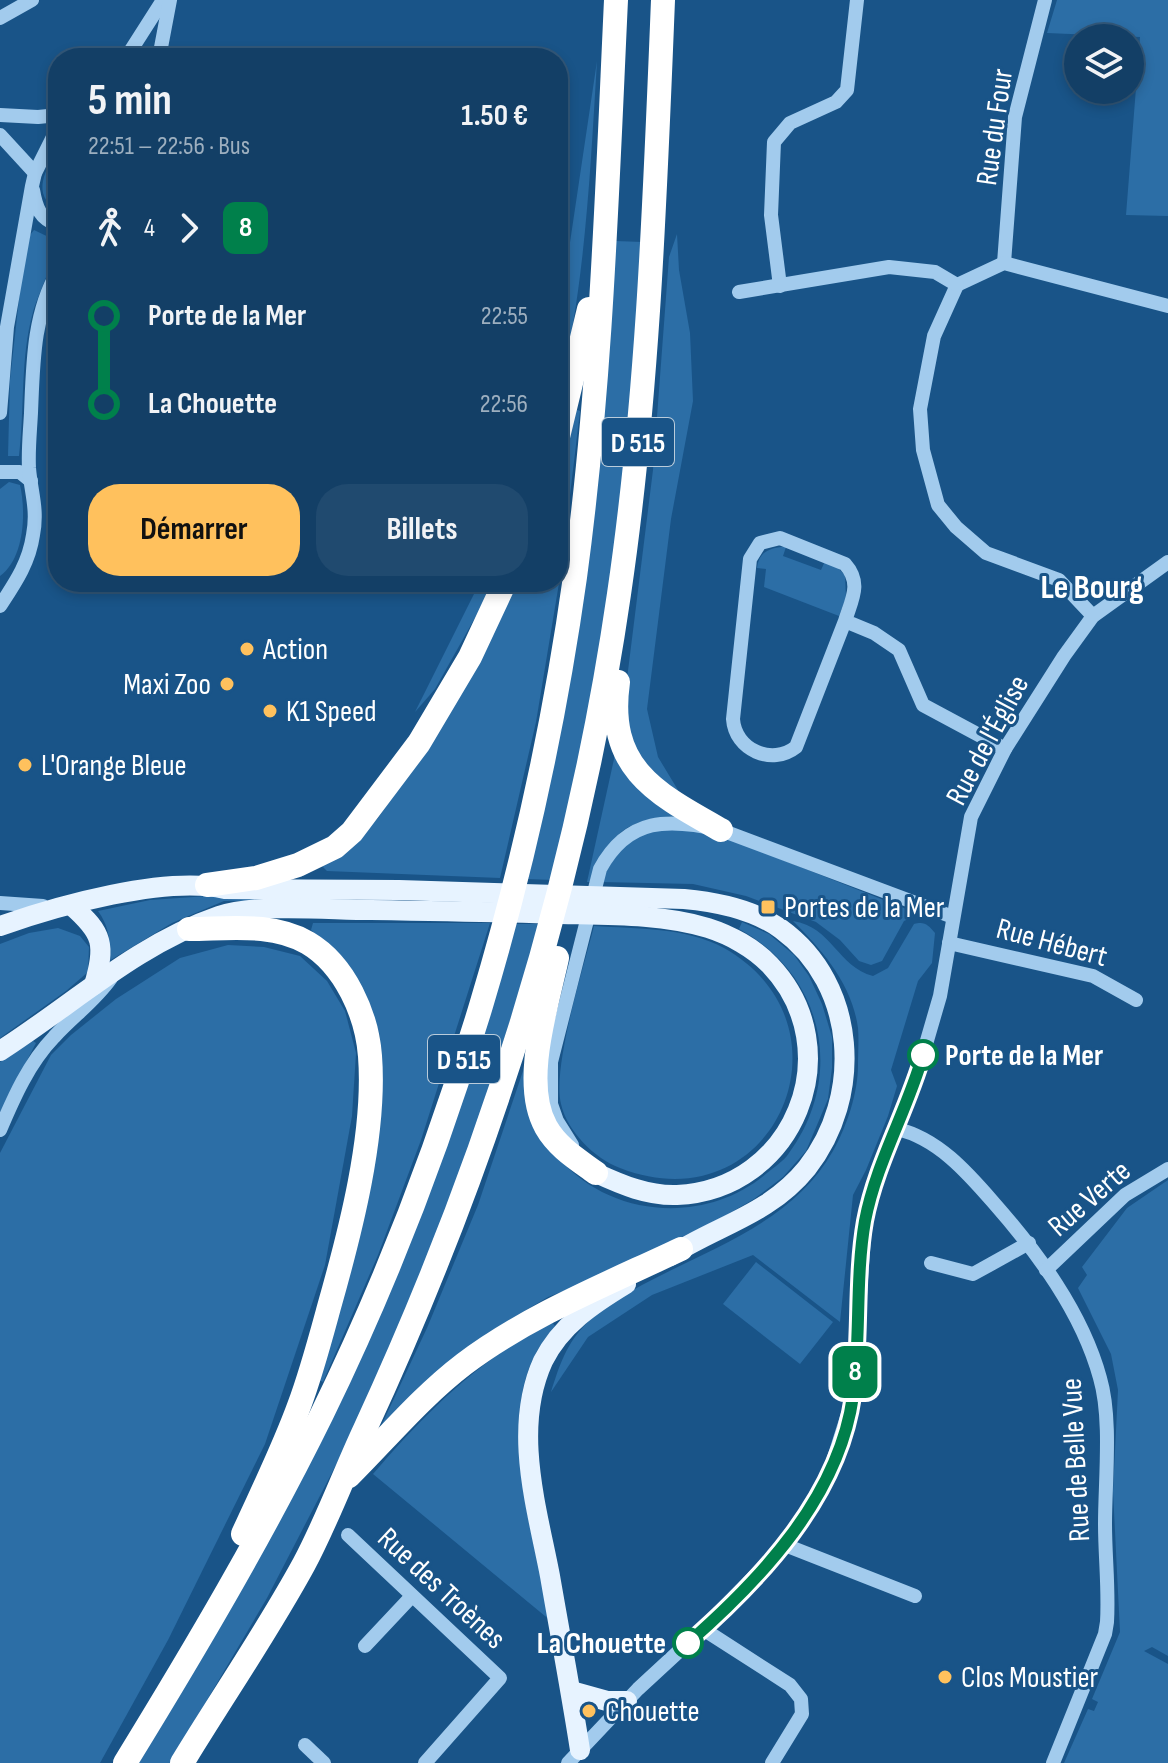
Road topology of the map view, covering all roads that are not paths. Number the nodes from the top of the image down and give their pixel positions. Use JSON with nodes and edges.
{"nodes":[{"id":1,"x":32,"y":0,"type":"edge"},
{"id":2,"x":163,"y":0,"type":"edge"},
{"id":3,"x":170,"y":0,"type":"edge"},
{"id":4,"x":616,"y":0,"type":"edge"},
{"id":5,"x":663,"y":0,"type":"edge"},
{"id":6,"x":857,"y":0,"type":"edge"},
{"id":7,"x":1045,"y":0,"type":"edge"},
{"id":8,"x":0,"y":18,"type":"edge"},
{"id":9,"x":132,"y":48,"type":"edge"},
{"id":10,"x":161,"y":48,"type":"edge"},
{"id":11,"x":0,"y":115,"type":"edge"},
{"id":12,"x":48,"y":116,"type":"edge"},
{"id":13,"x":0,"y":135,"type":"edge"},
{"id":14,"x":48,"y":148,"type":"edge"},
{"id":15,"x":33,"y":179,"type":"junction"},
{"id":16,"x":48,"y":221,"type":"edge"},
{"id":17,"x":1004,"y":263,"type":"junction"},
{"id":18,"x":957,"y":285,"type":"junction"},
{"id":19,"x":780,"y":286,"type":"junction"},
{"id":20,"x":601,"y":290,"type":"junction"},
{"id":21,"x":739,"y":292,"type":"dead end"},
{"id":22,"x":48,"y":294,"type":"edge"},
{"id":23,"x":1168,"y":306,"type":"edge"},
{"id":24,"x":568,"y":394,"type":"edge"},
{"id":25,"x":0,"y":413,"type":"edge"},
{"id":26,"x":0,"y":472,"type":"edge"},
{"id":27,"x":31,"y":481,"type":"junction"},
{"id":28,"x":1168,"y":562,"type":"edge"},
{"id":29,"x":17,"y":584,"type":"junction"},
{"id":30,"x":0,"y":588,"type":"edge"},
{"id":31,"x":500,"y":592,"type":"edge"},
{"id":32,"x":0,"y":606,"type":"edge"},
{"id":33,"x":1093,"y":616,"type":"junction"},
{"id":34,"x":845,"y":621,"type":"junction"},
{"id":35,"x":611,"y":651,"type":"junction"},
{"id":36,"x":1005,"y":749,"type":"junction"},
{"id":37,"x":721,"y":830,"type":"junction"},
{"id":38,"x":564,"y":878,"type":"junction"},
{"id":39,"x":207,"y":885,"type":"junction"},
{"id":40,"x":454,"y":902,"type":"junction"},
{"id":41,"x":0,"y":903,"type":"edge"},
{"id":42,"x":616,"y":906,"type":"junction"},
{"id":43,"x":66,"y":908,"type":"junction"},
{"id":44,"x":953,"y":917,"type":"junction"},
{"id":45,"x":0,"y":926,"type":"edge"},
{"id":46,"x":189,"y":929,"type":"junction"},
{"id":47,"x":949,"y":943,"type":"junction"},
{"id":48,"x":116,"y":970,"type":"junction"},
{"id":49,"x":94,"y":985,"type":"junction"},
{"id":50,"x":1136,"y":1000,"type":"dead end"},
{"id":51,"x":0,"y":1051,"type":"edge"},
{"id":52,"x":897,"y":1129,"type":"junction"},
{"id":53,"x":0,"y":1130,"type":"edge"},
{"id":54,"x":1168,"y":1169,"type":"edge"},
{"id":55,"x":596,"y":1173,"type":"junction"},
{"id":56,"x":1029,"y":1243,"type":"junction"},
{"id":57,"x":681,"y":1249,"type":"junction"},
{"id":58,"x":931,"y":1263,"type":"dead end"},
{"id":59,"x":1046,"y":1270,"type":"junction"},
{"id":60,"x":342,"y":1483,"type":"junction"},
{"id":61,"x":348,"y":1535,"type":"dead end"},
{"id":62,"x":785,"y":1545,"type":"junction"},
{"id":63,"x":234,"y":1581,"type":"junction"},
{"id":64,"x":412,"y":1596,"type":"junction"},
{"id":65,"x":915,"y":1596,"type":"dead end"},
{"id":66,"x":703,"y":1629,"type":"junction"},
{"id":67,"x":365,"y":1646,"type":"dead end"},
{"id":68,"x":571,"y":1691,"type":"junction"},
{"id":69,"x":627,"y":1701,"type":"junction"},
{"id":70,"x":305,"y":1745,"type":"dead end"},
{"id":71,"x":574,"y":1756,"type":"edge"},
{"id":72,"x":125,"y":1763,"type":"edge"},
{"id":73,"x":182,"y":1763,"type":"edge"},
{"id":74,"x":324,"y":1763,"type":"edge"},
{"id":75,"x":425,"y":1763,"type":"edge"},
{"id":76,"x":772,"y":1763,"type":"edge"},
{"id":77,"x":1053,"y":1763,"type":"edge"}],
"edges":[{"from":1,"to":8,"type":"street"},
{"from":2,"to":9,"type":"street"},
{"from":3,"to":10,"type":"street"},
{"from":4,"to":20,"type":"highway","number":"D 515"},
{"from":5,"to":35,"type":"highway","number":"D 515"},
{"from":6,"to":19,"type":"street"},
{"from":7,"to":17,"type":"street","name":"Rue du Four"},
{"from":11,"to":12,"type":"street"},
{"from":13,"to":15,"type":"street"},
{"from":14,"to":15,"type":"street"},
{"from":15,"to":16,"type":"street"},
{"from":15,"to":25,"type":"street"},
{"from":17,"to":18,"type":"street"},
{"from":17,"to":23,"type":"street"},
{"from":18,"to":19,"type":"street"},
{"from":18,"to":33,"type":"street"},
{"from":19,"to":21,"type":"street"},
{"from":20,"to":24,"type":"highway"},
{"from":20,"to":63,"type":"highway","number":"D 515"},
{"from":22,"to":27,"type":"street"},
{"from":26,"to":27,"type":"street"},
{"from":27,"to":29,"type":"street"},
{"from":28,"to":33,"type":"street","name":"Rue de l'Église"},
{"from":29,"to":30,"type":"street"},
{"from":29,"to":32,"type":"street"},
{"from":31,"to":39,"type":"highway"},
{"from":33,"to":36,"type":"street","name":"Rue de l'Église"},
{"from":34,"to":34,"type":"street"},
{"from":34,"to":36,"type":"street"},
{"from":35,"to":37,"type":"highway"},
{"from":35,"to":38,"type":"highway","number":"D 515"},
{"from":36,"to":44,"type":"street","name":"Rue de l'Église"},
{"from":37,"to":44,"type":"street"},
{"from":37,"to":55,"type":"street"},
{"from":38,"to":55,"type":"highway"},
{"from":38,"to":60,"type":"highway","number":"D 515"},
{"from":39,"to":40,"type":"main road"},
{"from":39,"to":43,"type":"main road"},
{"from":40,"to":42,"type":"main road"},
{"from":40,"to":46,"type":"main road"},
{"from":41,"to":43,"type":"street"},
{"from":42,"to":55,"type":"main road"},
{"from":42,"to":57,"type":"main road"},
{"from":43,"to":45,"type":"main road"},
{"from":43,"to":49,"type":"main road"},
{"from":44,"to":47,"type":"street","name":"Rue de l'Église"},
{"from":46,"to":48,"type":"main road"},
{"from":46,"to":63,"type":"highway"},
{"from":47,"to":50,"type":"street","name":"Rue Hébert"},
{"from":47,"to":52,"type":"street","name":"Rue de l'Église"},
{"from":48,"to":49,"type":"main road"},
{"from":48,"to":53,"type":"street"},
{"from":49,"to":51,"type":"main road"},
{"from":52,"to":56,"type":"street","name":"Rue de Belle Vue"},
{"from":52,"to":62,"type":"street","name":"Rue de l'Église"},
{"from":54,"to":59,"type":"street","name":"Rue Verte"},
{"from":56,"to":58,"type":"street"},
{"from":56,"to":59,"type":"street","name":"Rue de Belle Vue"},
{"from":57,"to":60,"type":"highway"},
{"from":57,"to":68,"type":"main road"},
{"from":59,"to":77,"type":"street","name":"Rue de Belle Vue"},
{"from":60,"to":73,"type":"highway","number":"D 515"},
{"from":61,"to":64,"type":"street","name":"Rue des Troènes"},
{"from":62,"to":65,"type":"street"},
{"from":62,"to":66,"type":"street","name":"Rue de l'Église"},
{"from":63,"to":72,"type":"highway","number":"D 515"},
{"from":64,"to":67,"type":"street"},
{"from":64,"to":75,"type":"street","name":"Rue des Troènes"},
{"from":66,"to":69,"type":"street","name":"Rue de l'Église"},
{"from":66,"to":76,"type":"street"},
{"from":68,"to":69,"type":"main road"},
{"from":68,"to":71,"type":"main road"},
{"from":69,"to":71,"type":"street","name":"Rue de l'Église"},
{"from":70,"to":74,"type":"street"}]}
